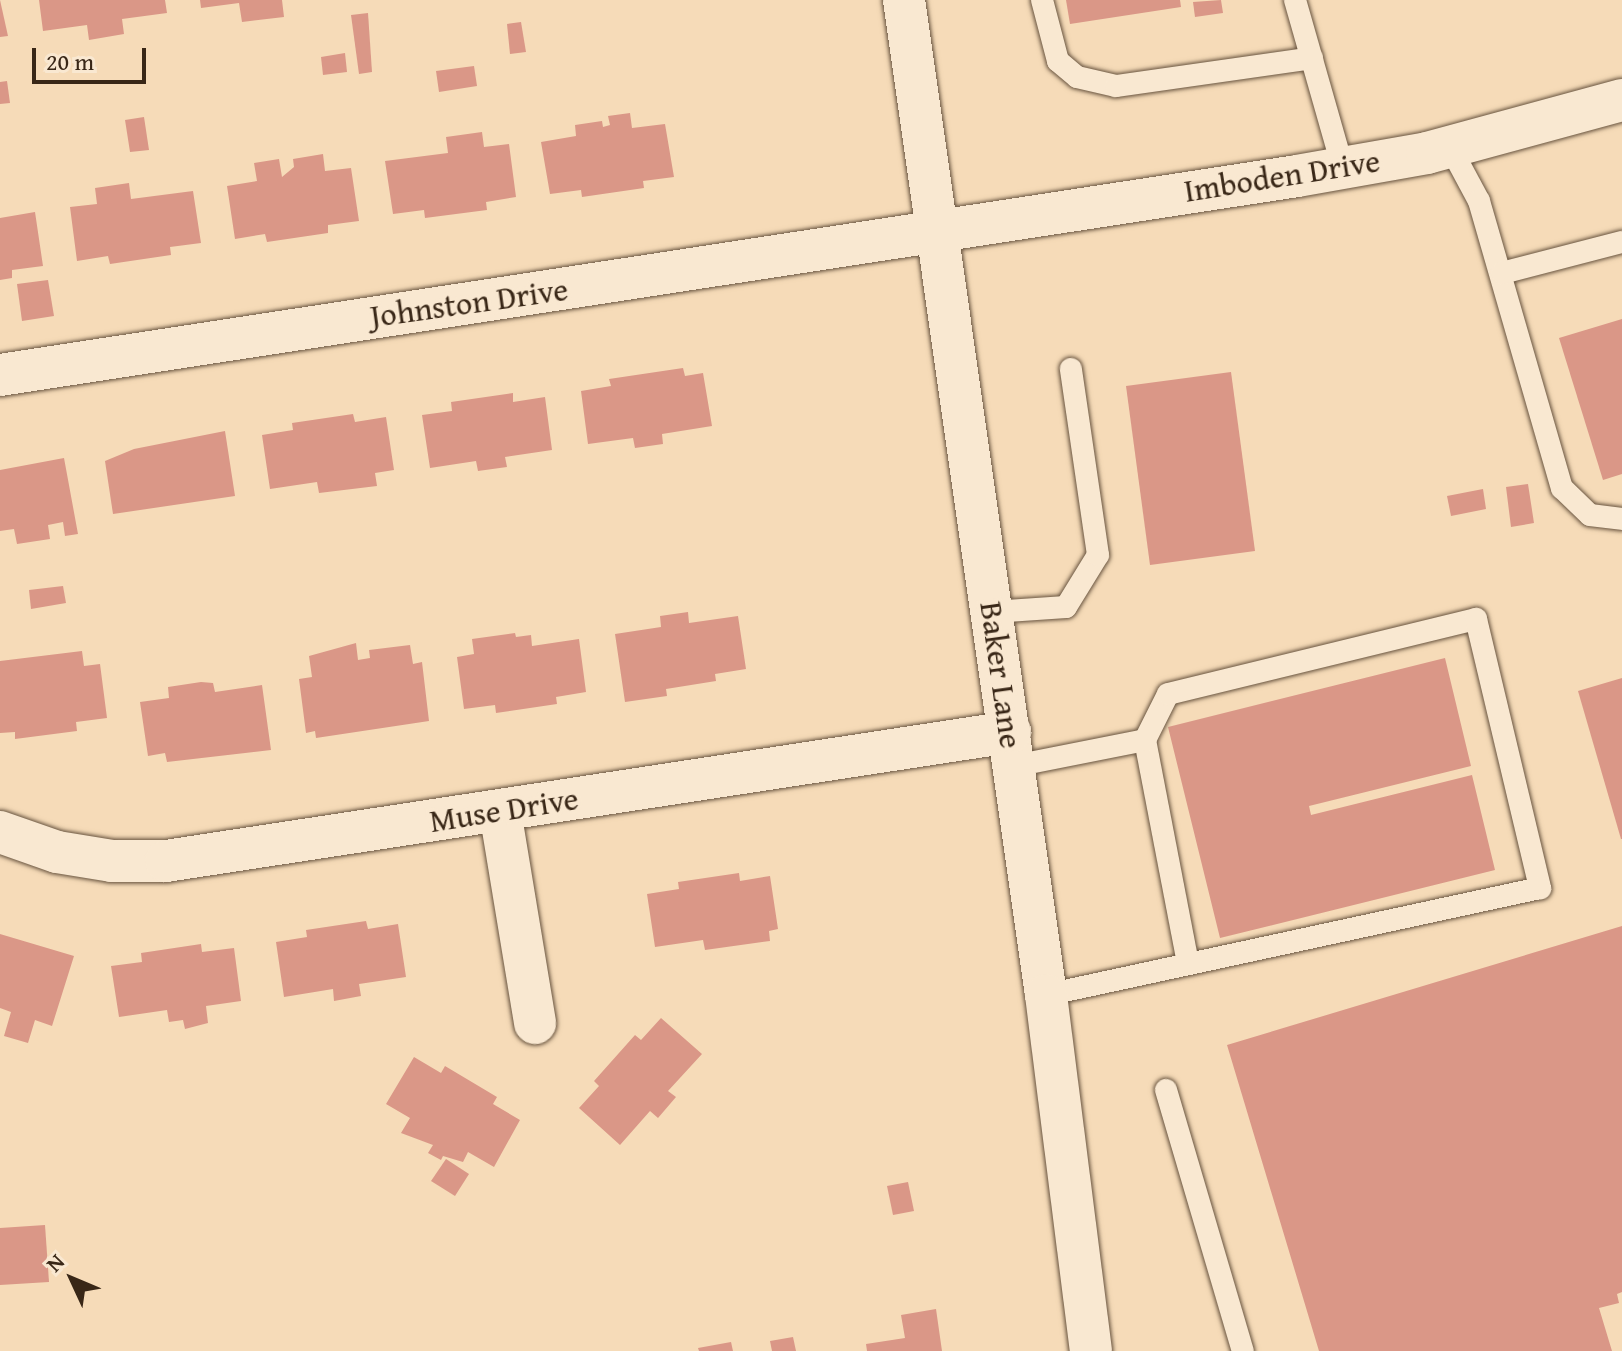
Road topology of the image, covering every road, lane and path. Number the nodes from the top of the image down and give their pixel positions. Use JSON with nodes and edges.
{"nodes":[{"id":1,"x":904,"y":0,"type":"edge"},
{"id":2,"x":1042,"y":0,"type":"edge"},
{"id":3,"x":1295,"y":0,"type":"edge"},
{"id":4,"x":1312,"y":58,"type":"junction"},
{"id":5,"x":1622,"y":100,"type":"edge"},
{"id":6,"x":1450,"y":147,"type":"junction"},
{"id":7,"x":1343,"y":168,"type":"junction"},
{"id":8,"x":938,"y":235,"type":"junction"},
{"id":9,"x":1622,"y":242,"type":"edge"},
{"id":10,"x":1502,"y":273,"type":"junction"},
{"id":11,"x":1071,"y":369,"type":"dead end"},
{"id":12,"x":0,"y":375,"type":"edge"},
{"id":13,"x":1622,"y":519,"type":"edge"},
{"id":14,"x":992,"y":612,"type":"junction"},
{"id":15,"x":1145,"y":740,"type":"junction"},
{"id":16,"x":1012,"y":749,"type":"junction"},
{"id":17,"x":500,"y":811,"type":"junction"},
{"id":18,"x":0,"y":832,"type":"edge"},
{"id":19,"x":1188,"y":963,"type":"junction"},
{"id":20,"x":1046,"y":995,"type":"junction"},
{"id":21,"x":535,"y":1023,"type":"dead end"},
{"id":22,"x":1166,"y":1090,"type":"dead end"},
{"id":23,"x":1091,"y":1351,"type":"edge"},
{"id":24,"x":1243,"y":1351,"type":"edge"}],
"edges":[{"from":1,"to":8,"type":"street","name":"Baker Lane"},
{"from":2,"to":4,"type":"lane"},
{"from":3,"to":4,"type":"lane"},
{"from":4,"to":7,"type":"lane"},
{"from":5,"to":6,"type":"street","name":"Imboden Drive"},
{"from":6,"to":7,"type":"street","name":"Imboden Drive"},
{"from":6,"to":10,"type":"lane"},
{"from":7,"to":8,"type":"street","name":"Imboden Drive"},
{"from":8,"to":12,"type":"street","name":"Johnston Drive"},
{"from":8,"to":14,"type":"street","name":"Baker Lane"},
{"from":9,"to":10,"type":"lane"},
{"from":10,"to":13,"type":"lane"},
{"from":11,"to":14,"type":"lane"},
{"from":14,"to":16,"type":"street","name":"Baker Lane"},
{"from":15,"to":16,"type":"lane"},
{"from":15,"to":19,"type":"lane"},
{"from":15,"to":19,"type":"lane"},
{"from":16,"to":17,"type":"street","name":"Muse Drive"},
{"from":16,"to":20,"type":"street","name":"Baker Lane"},
{"from":17,"to":18,"type":"street","name":"Muse Drive"},
{"from":17,"to":21,"type":"street"},
{"from":19,"to":20,"type":"lane"},
{"from":20,"to":23,"type":"street","name":"Baker Lane"},
{"from":22,"to":24,"type":"lane"}]}
